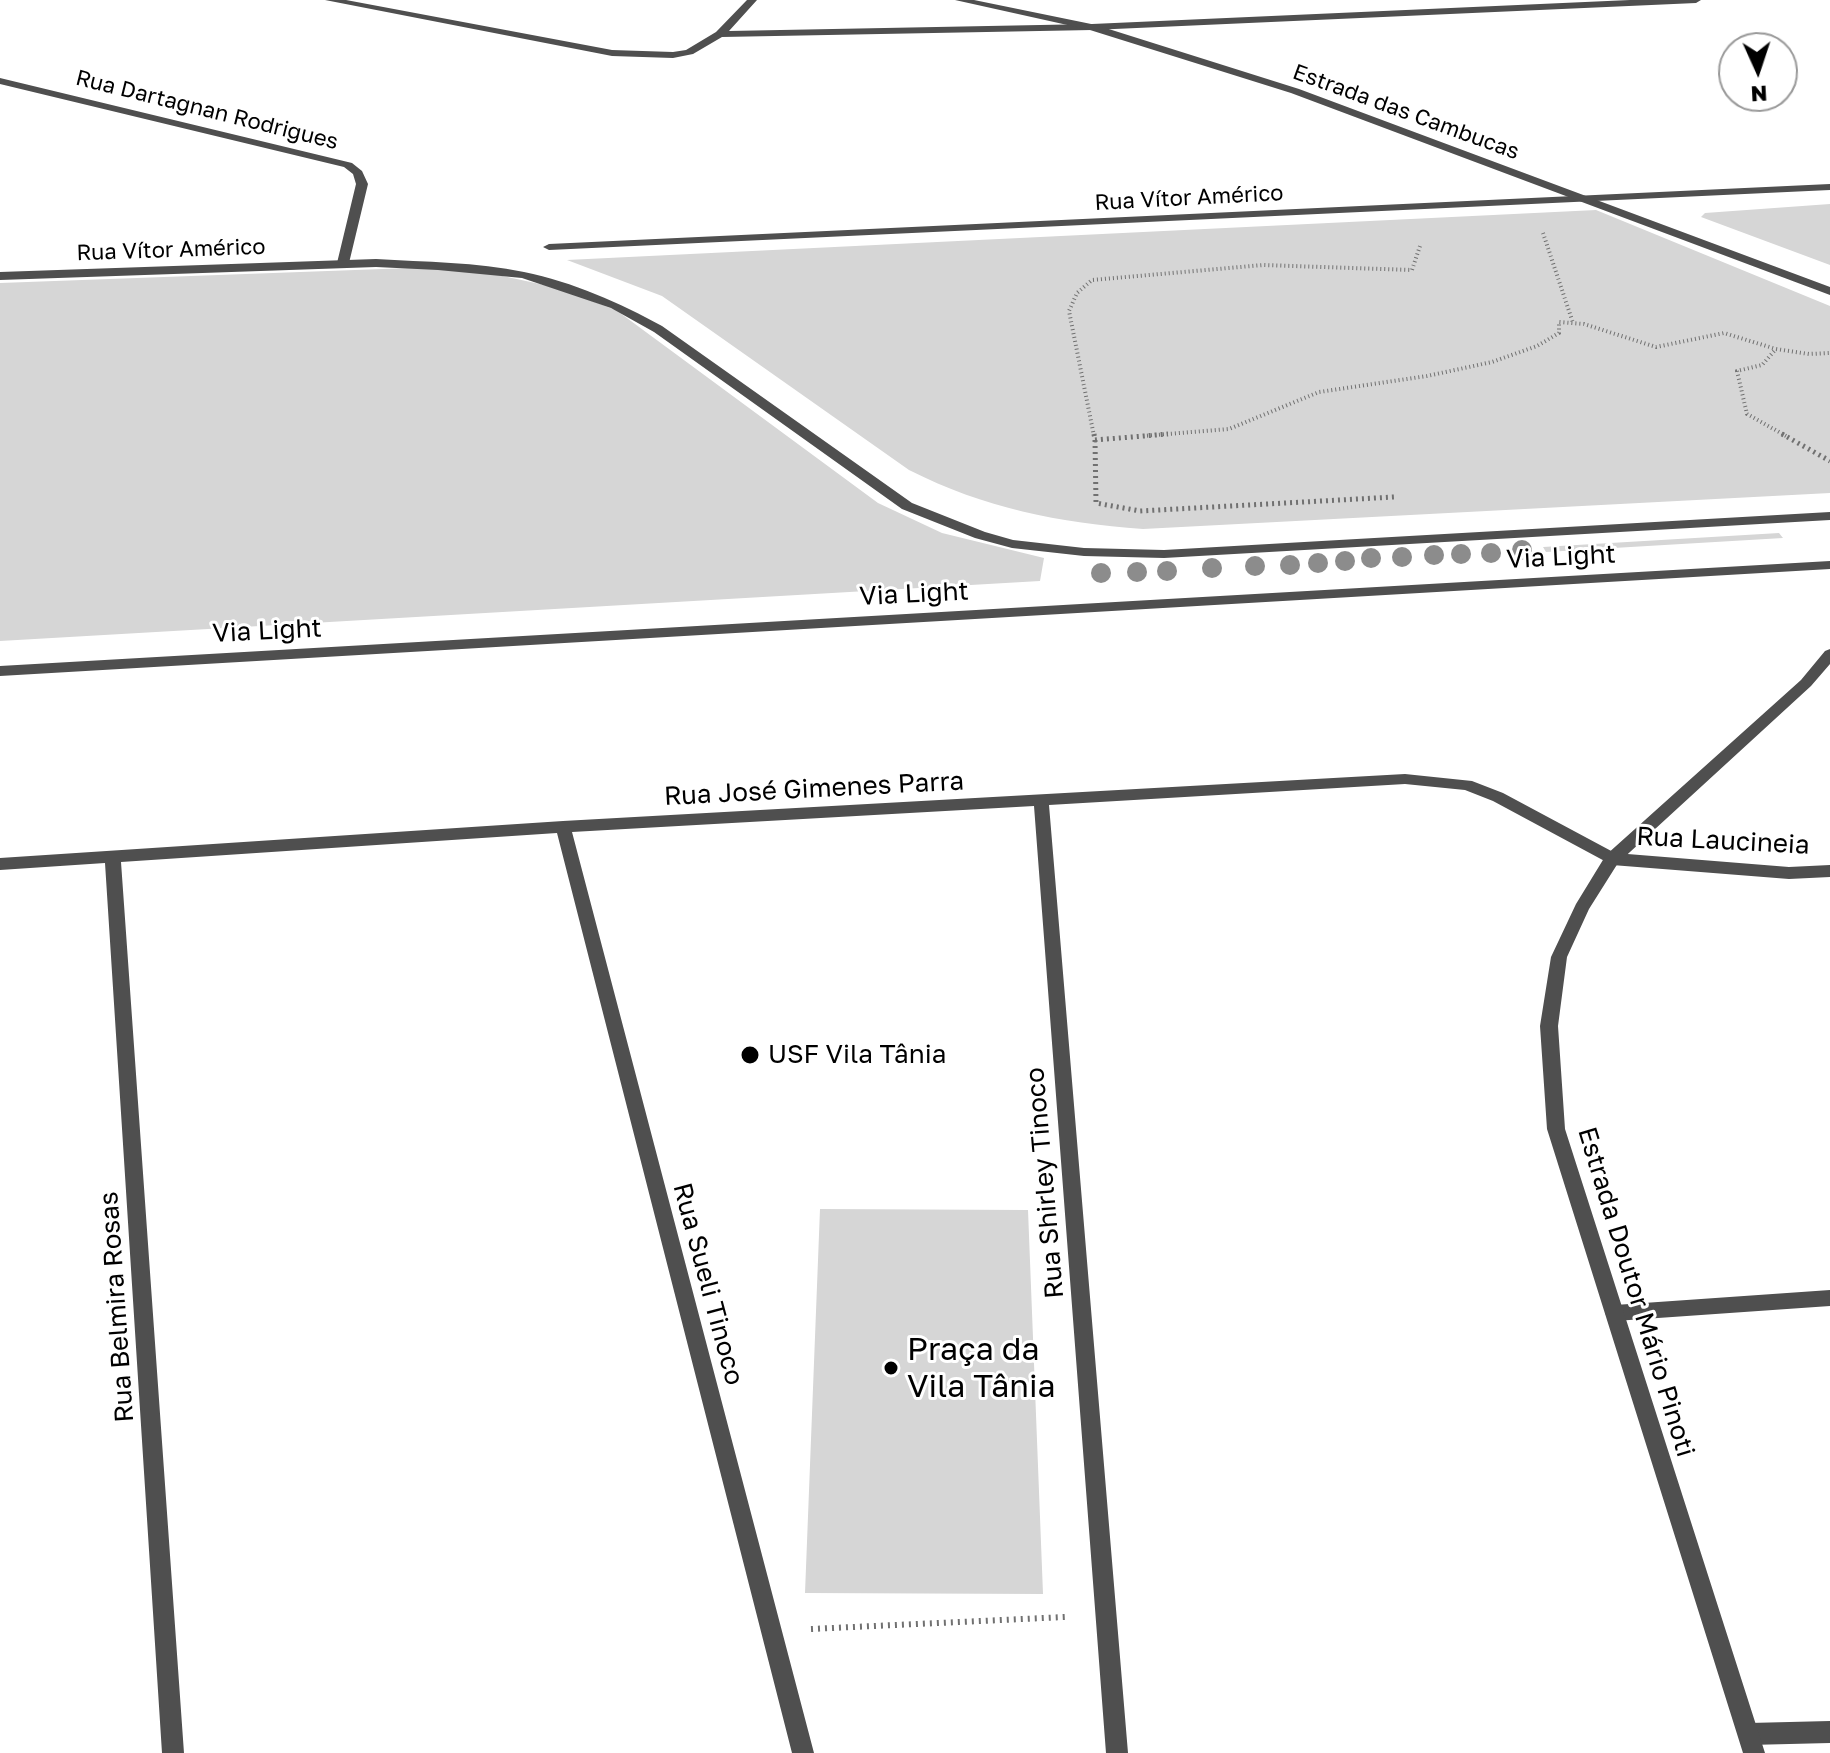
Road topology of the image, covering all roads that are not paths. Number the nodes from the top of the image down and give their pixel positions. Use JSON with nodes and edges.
{"nodes":[{"id":1,"x":330,"y":0,"type":"edge"},
{"id":2,"x":752,"y":0,"type":"edge"},
{"id":3,"x":960,"y":0,"type":"edge"},
{"id":4,"x":1696,"y":0,"type":"edge"},
{"id":5,"x":1092,"y":27,"type":"junction"},
{"id":6,"x":720,"y":34,"type":"junction"},
{"id":7,"x":0,"y":81,"type":"edge"},
{"id":8,"x":1830,"y":187,"type":"edge"},
{"id":9,"x":1590,"y":200,"type":"junction"},
{"id":10,"x":549,"y":247,"type":"dead end"},
{"id":11,"x":343,"y":263,"type":"junction"},
{"id":12,"x":0,"y":276,"type":"edge"},
{"id":13,"x":1830,"y":291,"type":"edge"},
{"id":14,"x":1830,"y":516,"type":"edge"},
{"id":15,"x":1830,"y":565,"type":"edge"},
{"id":16,"x":1830,"y":654,"type":"edge"},
{"id":17,"x":0,"y":671,"type":"edge"},
{"id":18,"x":1041,"y":800,"type":"junction"},
{"id":19,"x":563,"y":827,"type":"junction"},
{"id":20,"x":113,"y":858,"type":"junction"},
{"id":21,"x":1612,"y":859,"type":"junction"},
{"id":22,"x":0,"y":864,"type":"edge"},
{"id":23,"x":1830,"y":871,"type":"edge"},
{"id":24,"x":1830,"y":1298,"type":"edge"},
{"id":25,"x":1615,"y":1313,"type":"junction"},
{"id":26,"x":1830,"y":1732,"type":"edge"},
{"id":27,"x":1751,"y":1743,"type":"edge"},
{"id":28,"x":173,"y":1753,"type":"edge"},
{"id":29,"x":803,"y":1753,"type":"edge"},
{"id":30,"x":1117,"y":1753,"type":"edge"}],
"edges":[{"from":1,"to":6,"type":"street"},
{"from":2,"to":6,"type":"street"},
{"from":3,"to":5,"type":"street","name":"Estrada das Cambucas"},
{"from":4,"to":5,"type":"street"},
{"from":5,"to":6,"type":"street"},
{"from":5,"to":9,"type":"street","name":"Estrada das Cambucas"},
{"from":7,"to":11,"type":"street","name":"Rua Dartagnan Rodrigues"},
{"from":8,"to":9,"type":"street","name":"Rua Vítor Américo"},
{"from":9,"to":10,"type":"street","name":"Rua Vítor Américo"},
{"from":9,"to":13,"type":"street","name":"Estrada das Cambucas"},
{"from":11,"to":12,"type":"street","name":"Rua Vítor Américo"},
{"from":11,"to":14,"type":"street","name":"Via Light"},
{"from":15,"to":17,"type":"street","name":"Via Light"},
{"from":16,"to":21,"type":"street","name":"Estrada Doutor Mário Pinoti"},
{"from":18,"to":19,"type":"street","name":"Rua José Gimenes Parra"},
{"from":18,"to":21,"type":"street","name":"Rua José Gimenes Parra"},
{"from":18,"to":30,"type":"street","name":"Rua Shirley Tinoco"},
{"from":19,"to":20,"type":"street","name":"Rua José Gimenes Parra"},
{"from":19,"to":29,"type":"street","name":"Rua Sueli Tinoco"},
{"from":20,"to":22,"type":"street","name":"Rua José Gimenes Parra"},
{"from":20,"to":28,"type":"street","name":"Rua Belmira Rosas"},
{"from":21,"to":23,"type":"street","name":"Rua Laucineia"},
{"from":21,"to":25,"type":"street","name":"Estrada Doutor Mário Pinoti"},
{"from":24,"to":25,"type":"street"},
{"from":25,"to":27,"type":"street","name":"Estrada Doutor Mário Pinoti"},
{"from":26,"to":27,"type":"street"}]}
